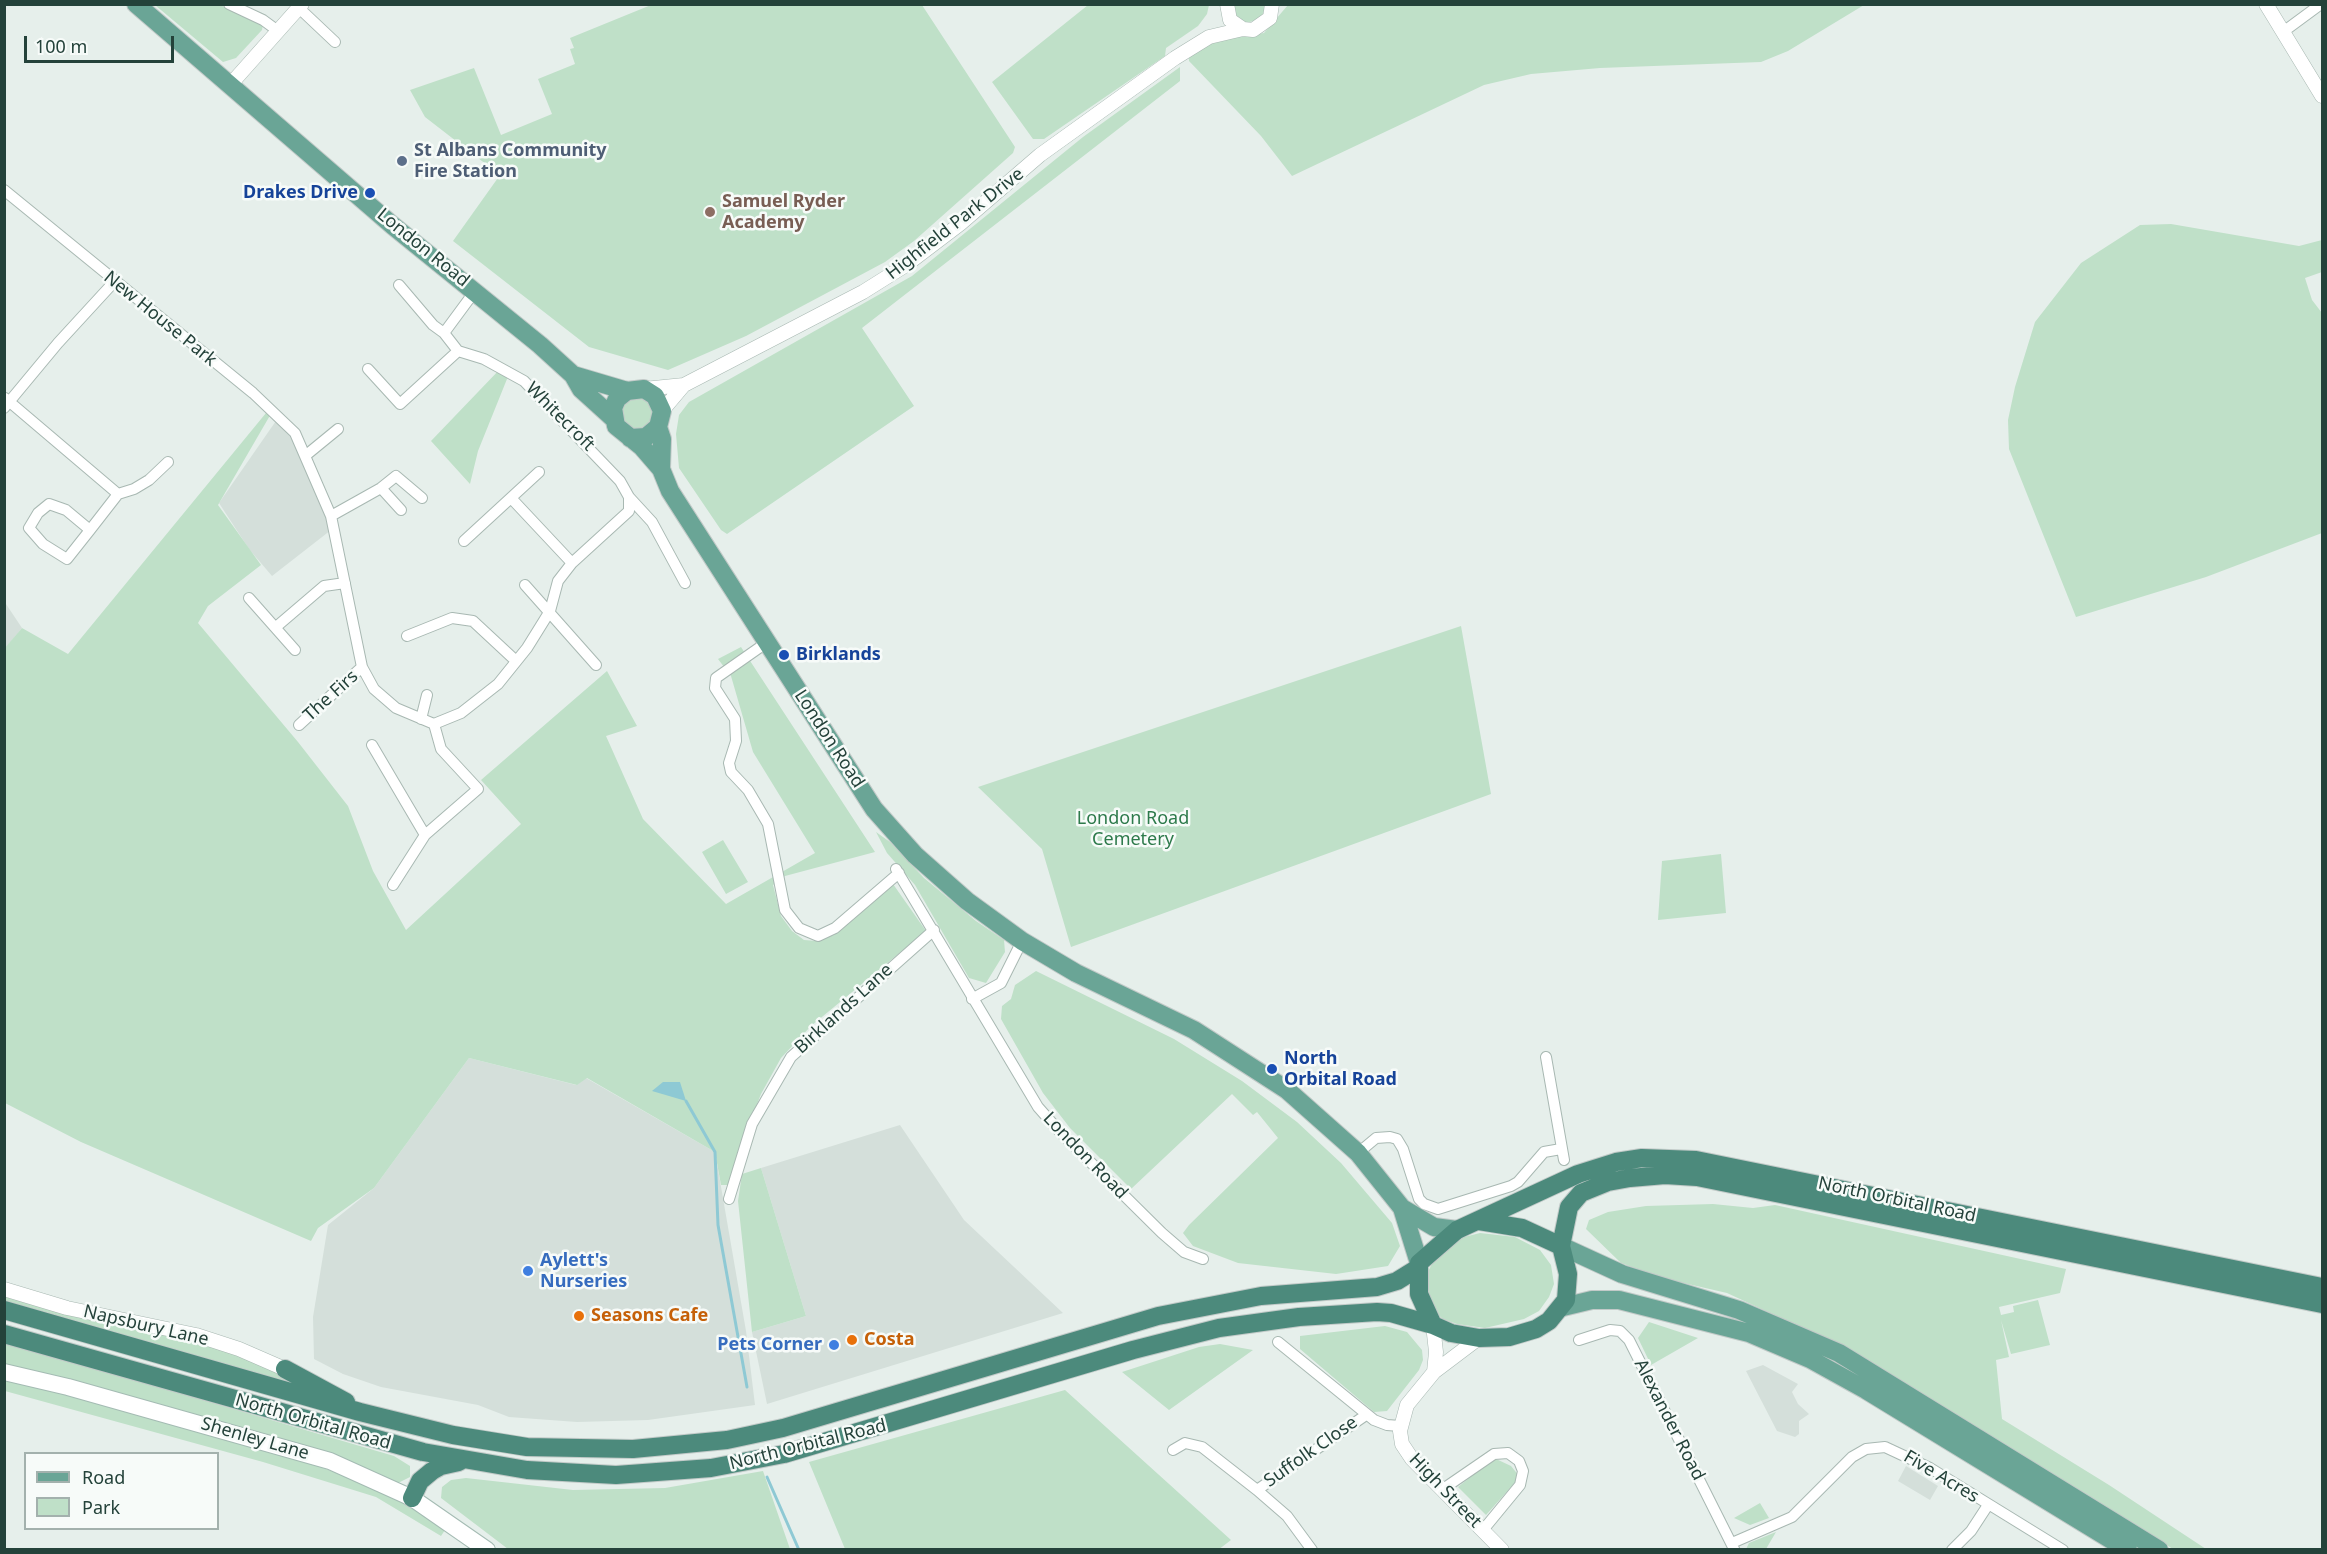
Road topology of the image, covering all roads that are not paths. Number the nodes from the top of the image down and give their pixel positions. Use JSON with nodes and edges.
{"nodes":[{"id":1,"x":136,"y":4,"type":"edge"},
{"id":2,"x":229,"y":4,"type":"edge"},
{"id":3,"x":2266,"y":4,"type":"edge"},
{"id":4,"x":2322,"y":4,"type":"edge"},
{"id":5,"x":300,"y":6,"type":"edge"},
{"id":6,"x":1275,"y":7,"type":"edge"},
{"id":7,"x":1227,"y":8,"type":"edge"},
{"id":8,"x":1243,"y":29,"type":"junction"},
{"id":9,"x":278,"y":31,"type":"junction"},
{"id":10,"x":2283,"y":32,"type":"junction"},
{"id":11,"x":1209,"y":37,"type":"junction"},
{"id":12,"x":335,"y":42,"type":"dead end"},
{"id":13,"x":230,"y":85,"type":"junction"},
{"id":14,"x":2322,"y":96,"type":"edge"},
{"id":15,"x":4,"y":190,"type":"edge"},
{"id":16,"x":114,"y":282,"type":"junction"},
{"id":17,"x":399,"y":285,"type":"dead end"},
{"id":18,"x":475,"y":291,"type":"junction"},
{"id":19,"x":444,"y":333,"type":"junction"},
{"id":20,"x":458,"y":351,"type":"junction"},
{"id":21,"x":368,"y":369,"type":"dead end"},
{"id":22,"x":573,"y":375,"type":"junction"},
{"id":23,"x":684,"y":386,"type":"junction"},
{"id":24,"x":635,"y":390,"type":"junction"},
{"id":25,"x":6,"y":402,"type":"edge"},
{"id":26,"x":613,"y":418,"type":"junction"},
{"id":27,"x":660,"y":419,"type":"junction"},
{"id":28,"x":338,"y":429,"type":"dead end"},
{"id":29,"x":630,"y":438,"type":"junction"},
{"id":30,"x":305,"y":456,"type":"junction"},
{"id":31,"x":168,"y":462,"type":"dead end"},
{"id":32,"x":661,"y":469,"type":"junction"},
{"id":33,"x":539,"y":472,"type":"dead end"},
{"id":34,"x":381,"y":488,"type":"junction"},
{"id":35,"x":118,"y":494,"type":"junction"},
{"id":36,"x":629,"y":497,"type":"junction"},
{"id":37,"x":422,"y":498,"type":"dead end"},
{"id":38,"x":511,"y":498,"type":"junction"},
{"id":39,"x":401,"y":510,"type":"dead end"},
{"id":40,"x":331,"y":516,"type":"junction"},
{"id":41,"x":90,"y":530,"type":"junction"},
{"id":42,"x":464,"y":541,"type":"dead end"},
{"id":43,"x":572,"y":563,"type":"junction"},
{"id":44,"x":345,"y":583,"type":"junction"},
{"id":45,"x":685,"y":583,"type":"dead end"},
{"id":46,"x":525,"y":585,"type":"dead end"},
{"id":47,"x":249,"y":598,"type":"dead end"},
{"id":48,"x":550,"y":611,"type":"junction"},
{"id":49,"x":276,"y":627,"type":"junction"},
{"id":50,"x":407,"y":636,"type":"dead end"},
{"id":51,"x":766,"y":643,"type":"junction"},
{"id":52,"x":295,"y":650,"type":"dead end"},
{"id":53,"x":516,"y":661,"type":"junction"},
{"id":54,"x":596,"y":665,"type":"dead end"},
{"id":55,"x":362,"y":667,"type":"junction"},
{"id":56,"x":427,"y":695,"type":"dead end"},
{"id":57,"x":421,"y":719,"type":"junction"},
{"id":58,"x":299,"y":724,"type":"dead end"},
{"id":59,"x":434,"y":724,"type":"junction"},
{"id":60,"x":372,"y":745,"type":"dead end"},
{"id":61,"x":425,"y":836,"type":"junction"},
{"id":62,"x":393,"y":885,"type":"dead end"},
{"id":63,"x":934,"y":930,"type":"junction"},
{"id":64,"x":1022,"y":941,"type":"junction"},
{"id":65,"x":972,"y":999,"type":"junction"},
{"id":66,"x":1546,"y":1057,"type":"dead end"},
{"id":67,"x":1358,"y":1153,"type":"junction"},
{"id":68,"x":729,"y":1199,"type":"dead end"},
{"id":69,"x":1402,"y":1208,"type":"junction"},
{"id":70,"x":1479,"y":1221,"type":"junction"},
{"id":71,"x":1457,"y":1230,"type":"junction"},
{"id":72,"x":1561,"y":1246,"type":"junction"},
{"id":73,"x":1203,"y":1259,"type":"dead end"},
{"id":74,"x":1418,"y":1265,"type":"junction"},
{"id":75,"x":2322,"y":1287,"type":"edge"},
{"id":76,"x":4,"y":1289,"type":"edge"},
{"id":77,"x":2322,"y":1304,"type":"edge"},
{"id":78,"x":1563,"y":1307,"type":"junction"},
{"id":79,"x":4,"y":1310,"type":"edge"},
{"id":80,"x":1433,"y":1325,"type":"junction"},
{"id":81,"x":4,"y":1334,"type":"edge"},
{"id":82,"x":1479,"y":1338,"type":"junction"},
{"id":83,"x":1579,"y":1340,"type":"dead end"},
{"id":84,"x":1278,"y":1342,"type":"dead end"},
{"id":85,"x":285,"y":1369,"type":"joint"},
{"id":86,"x":4,"y":1372,"type":"edge"},
{"id":87,"x":1434,"y":1372,"type":"junction"},
{"id":88,"x":360,"y":1412,"type":"junction"},
{"id":89,"x":1366,"y":1415,"type":"junction"},
{"id":90,"x":1400,"y":1426,"type":"junction"},
{"id":91,"x":387,"y":1443,"type":"junction"},
{"id":92,"x":1173,"y":1450,"type":"dead end"},
{"id":93,"x":464,"y":1461,"type":"junction"},
{"id":94,"x":420,"y":1481,"type":"junction"},
{"id":95,"x":1443,"y":1489,"type":"junction"},
{"id":96,"x":1257,"y":1490,"type":"junction"},
{"id":97,"x":412,"y":1498,"type":"junction"},
{"id":98,"x":1988,"y":1505,"type":"junction"},
{"id":99,"x":1483,"y":1530,"type":"junction"},
{"id":100,"x":1733,"y":1546,"type":"edge"},
{"id":101,"x":487,"y":1550,"type":"edge"},
{"id":102,"x":1312,"y":1550,"type":"edge"},
{"id":103,"x":1502,"y":1550,"type":"edge"},
{"id":104,"x":1952,"y":1550,"type":"edge"},
{"id":105,"x":2063,"y":1550,"type":"edge"},
{"id":106,"x":2128,"y":1550,"type":"edge"},
{"id":107,"x":2160,"y":1550,"type":"edge"}],
"edges":[{"from":1,"to":13,"type":"main road","name":"London Road"},
{"from":2,"to":9,"type":"street"},
{"from":3,"to":10,"type":"street"},
{"from":4,"to":10,"type":"street"},
{"from":5,"to":9,"type":"street"},
{"from":5,"to":12,"type":"street"},
{"from":6,"to":8,"type":"street","name":"Highfield Park Drive"},
{"from":7,"to":8,"type":"street","name":"Highfield Park Drive"},
{"from":7,"to":11,"type":"street","name":"Highfield Park Drive"},
{"from":8,"to":11,"type":"street","name":"Highfield Park Drive"},
{"from":9,"to":13,"type":"street"},
{"from":10,"to":14,"type":"street"},
{"from":11,"to":23,"type":"street","name":"Highfield Park Drive"},
{"from":13,"to":18,"type":"main road","name":"London Road"},
{"from":15,"to":16,"type":"street","name":"New House Park"},
{"from":16,"to":25,"type":"street"},
{"from":16,"to":30,"type":"street","name":"New House Park"},
{"from":17,"to":19,"type":"street"},
{"from":18,"to":19,"type":"street"},
{"from":18,"to":22,"type":"main road","name":"London Road"},
{"from":19,"to":20,"type":"street"},
{"from":20,"to":21,"type":"street"},
{"from":20,"to":36,"type":"street","name":"Whitecroft"},
{"from":22,"to":24,"type":"main road","name":"London Road"},
{"from":22,"to":26,"type":"main road","name":"London Road"},
{"from":23,"to":24,"type":"street","name":"Highfield Park Drive"},
{"from":23,"to":27,"type":"street","name":"Highfield Park Drive"},
{"from":24,"to":26,"type":"main road"},
{"from":24,"to":27,"type":"main road"},
{"from":25,"to":35,"type":"street"},
{"from":26,"to":29,"type":"main road","name":"London Road"},
{"from":27,"to":29,"type":"main road"},
{"from":27,"to":32,"type":"main road","name":"London Road"},
{"from":28,"to":30,"type":"street"},
{"from":29,"to":32,"type":"main road","name":"London Road"},
{"from":30,"to":40,"type":"street","name":"New House Park"},
{"from":31,"to":35,"type":"street"},
{"from":32,"to":51,"type":"main road","name":"London Road"},
{"from":33,"to":38,"type":"street"},
{"from":34,"to":37,"type":"street"},
{"from":34,"to":39,"type":"street"},
{"from":34,"to":40,"type":"street"},
{"from":35,"to":41,"type":"street"},
{"from":36,"to":43,"type":"street"},
{"from":36,"to":45,"type":"street"},
{"from":38,"to":42,"type":"street"},
{"from":38,"to":43,"type":"street"},
{"from":40,"to":44,"type":"street","name":"New House Park"},
{"from":41,"to":41,"type":"street"},
{"from":43,"to":48,"type":"street"},
{"from":44,"to":49,"type":"street"},
{"from":44,"to":55,"type":"street","name":"New House Park"},
{"from":46,"to":48,"type":"street"},
{"from":47,"to":49,"type":"street"},
{"from":48,"to":53,"type":"street"},
{"from":48,"to":54,"type":"street"},
{"from":49,"to":52,"type":"street"},
{"from":50,"to":53,"type":"street"},
{"from":51,"to":63,"type":"street","name":"London Road"},
{"from":51,"to":64,"type":"main road","name":"London Road"},
{"from":53,"to":59,"type":"street"},
{"from":55,"to":57,"type":"street","name":"New House Park"},
{"from":55,"to":58,"type":"street","name":"The Firs"},
{"from":56,"to":57,"type":"street"},
{"from":57,"to":59,"type":"street","name":"New House Park"},
{"from":59,"to":61,"type":"street"},
{"from":60,"to":61,"type":"street"},
{"from":61,"to":62,"type":"street"},
{"from":63,"to":65,"type":"street","name":"London Road"},
{"from":63,"to":68,"type":"street","name":"Birklands Lane"},
{"from":64,"to":65,"type":"street"},
{"from":64,"to":67,"type":"main road","name":"London Road"},
{"from":65,"to":73,"type":"street","name":"London Road"},
{"from":66,"to":67,"type":"street"},
{"from":67,"to":69,"type":"main road","name":"London Road"},
{"from":69,"to":71,"type":"main road","name":"London Road"},
{"from":69,"to":74,"type":"main road","name":"London Road"},
{"from":70,"to":71,"type":"highway"},
{"from":70,"to":72,"type":"highway"},
{"from":70,"to":75,"type":"highway","name":"North Orbital Road"},
{"from":71,"to":74,"type":"highway"},
{"from":72,"to":77,"type":"highway","name":"North Orbital Road"},
{"from":72,"to":78,"type":"highway"},
{"from":72,"to":107,"type":"main road"},
{"from":74,"to":80,"type":"highway"},
{"from":74,"to":88,"type":"highway","name":"North Orbital Road"},
{"from":76,"to":85,"type":"street","name":"Napsbury Lane"},
{"from":78,"to":82,"type":"highway"},
{"from":78,"to":106,"type":"main road"},
{"from":79,"to":88,"type":"highway","name":"North Orbital Road"},
{"from":80,"to":82,"type":"highway"},
{"from":80,"to":87,"type":"street"},
{"from":80,"to":93,"type":"highway","name":"North Orbital Road"},
{"from":81,"to":91,"type":"highway","name":"North Orbital Road"},
{"from":82,"to":87,"type":"street"},
{"from":83,"to":100,"type":"street","name":"Alexander Road"},
{"from":84,"to":89,"type":"street"},
{"from":85,"to":88,"type":"highway"},
{"from":86,"to":97,"type":"main road","name":"Shenley Lane"},
{"from":87,"to":90,"type":"street"},
{"from":89,"to":90,"type":"street"},
{"from":89,"to":96,"type":"street","name":"Suffolk Close"},
{"from":90,"to":95,"type":"street","name":"High Street"},
{"from":91,"to":93,"type":"highway","name":"North Orbital Road"},
{"from":91,"to":94,"type":"highway"},
{"from":92,"to":96,"type":"street","name":"Suffolk Close"},
{"from":93,"to":94,"type":"highway"},
{"from":94,"to":97,"type":"highway"},
{"from":95,"to":99,"type":"street","name":"High Street"},
{"from":95,"to":99,"type":"street"},
{"from":96,"to":102,"type":"street","name":"Suffolk Close"},
{"from":97,"to":101,"type":"main road","name":"Shenley Lane"},
{"from":98,"to":100,"type":"street","name":"Five Acres"},
{"from":98,"to":104,"type":"street"},
{"from":98,"to":105,"type":"street","name":"Five Acres"},
{"from":99,"to":103,"type":"street","name":"High Street"}]}
